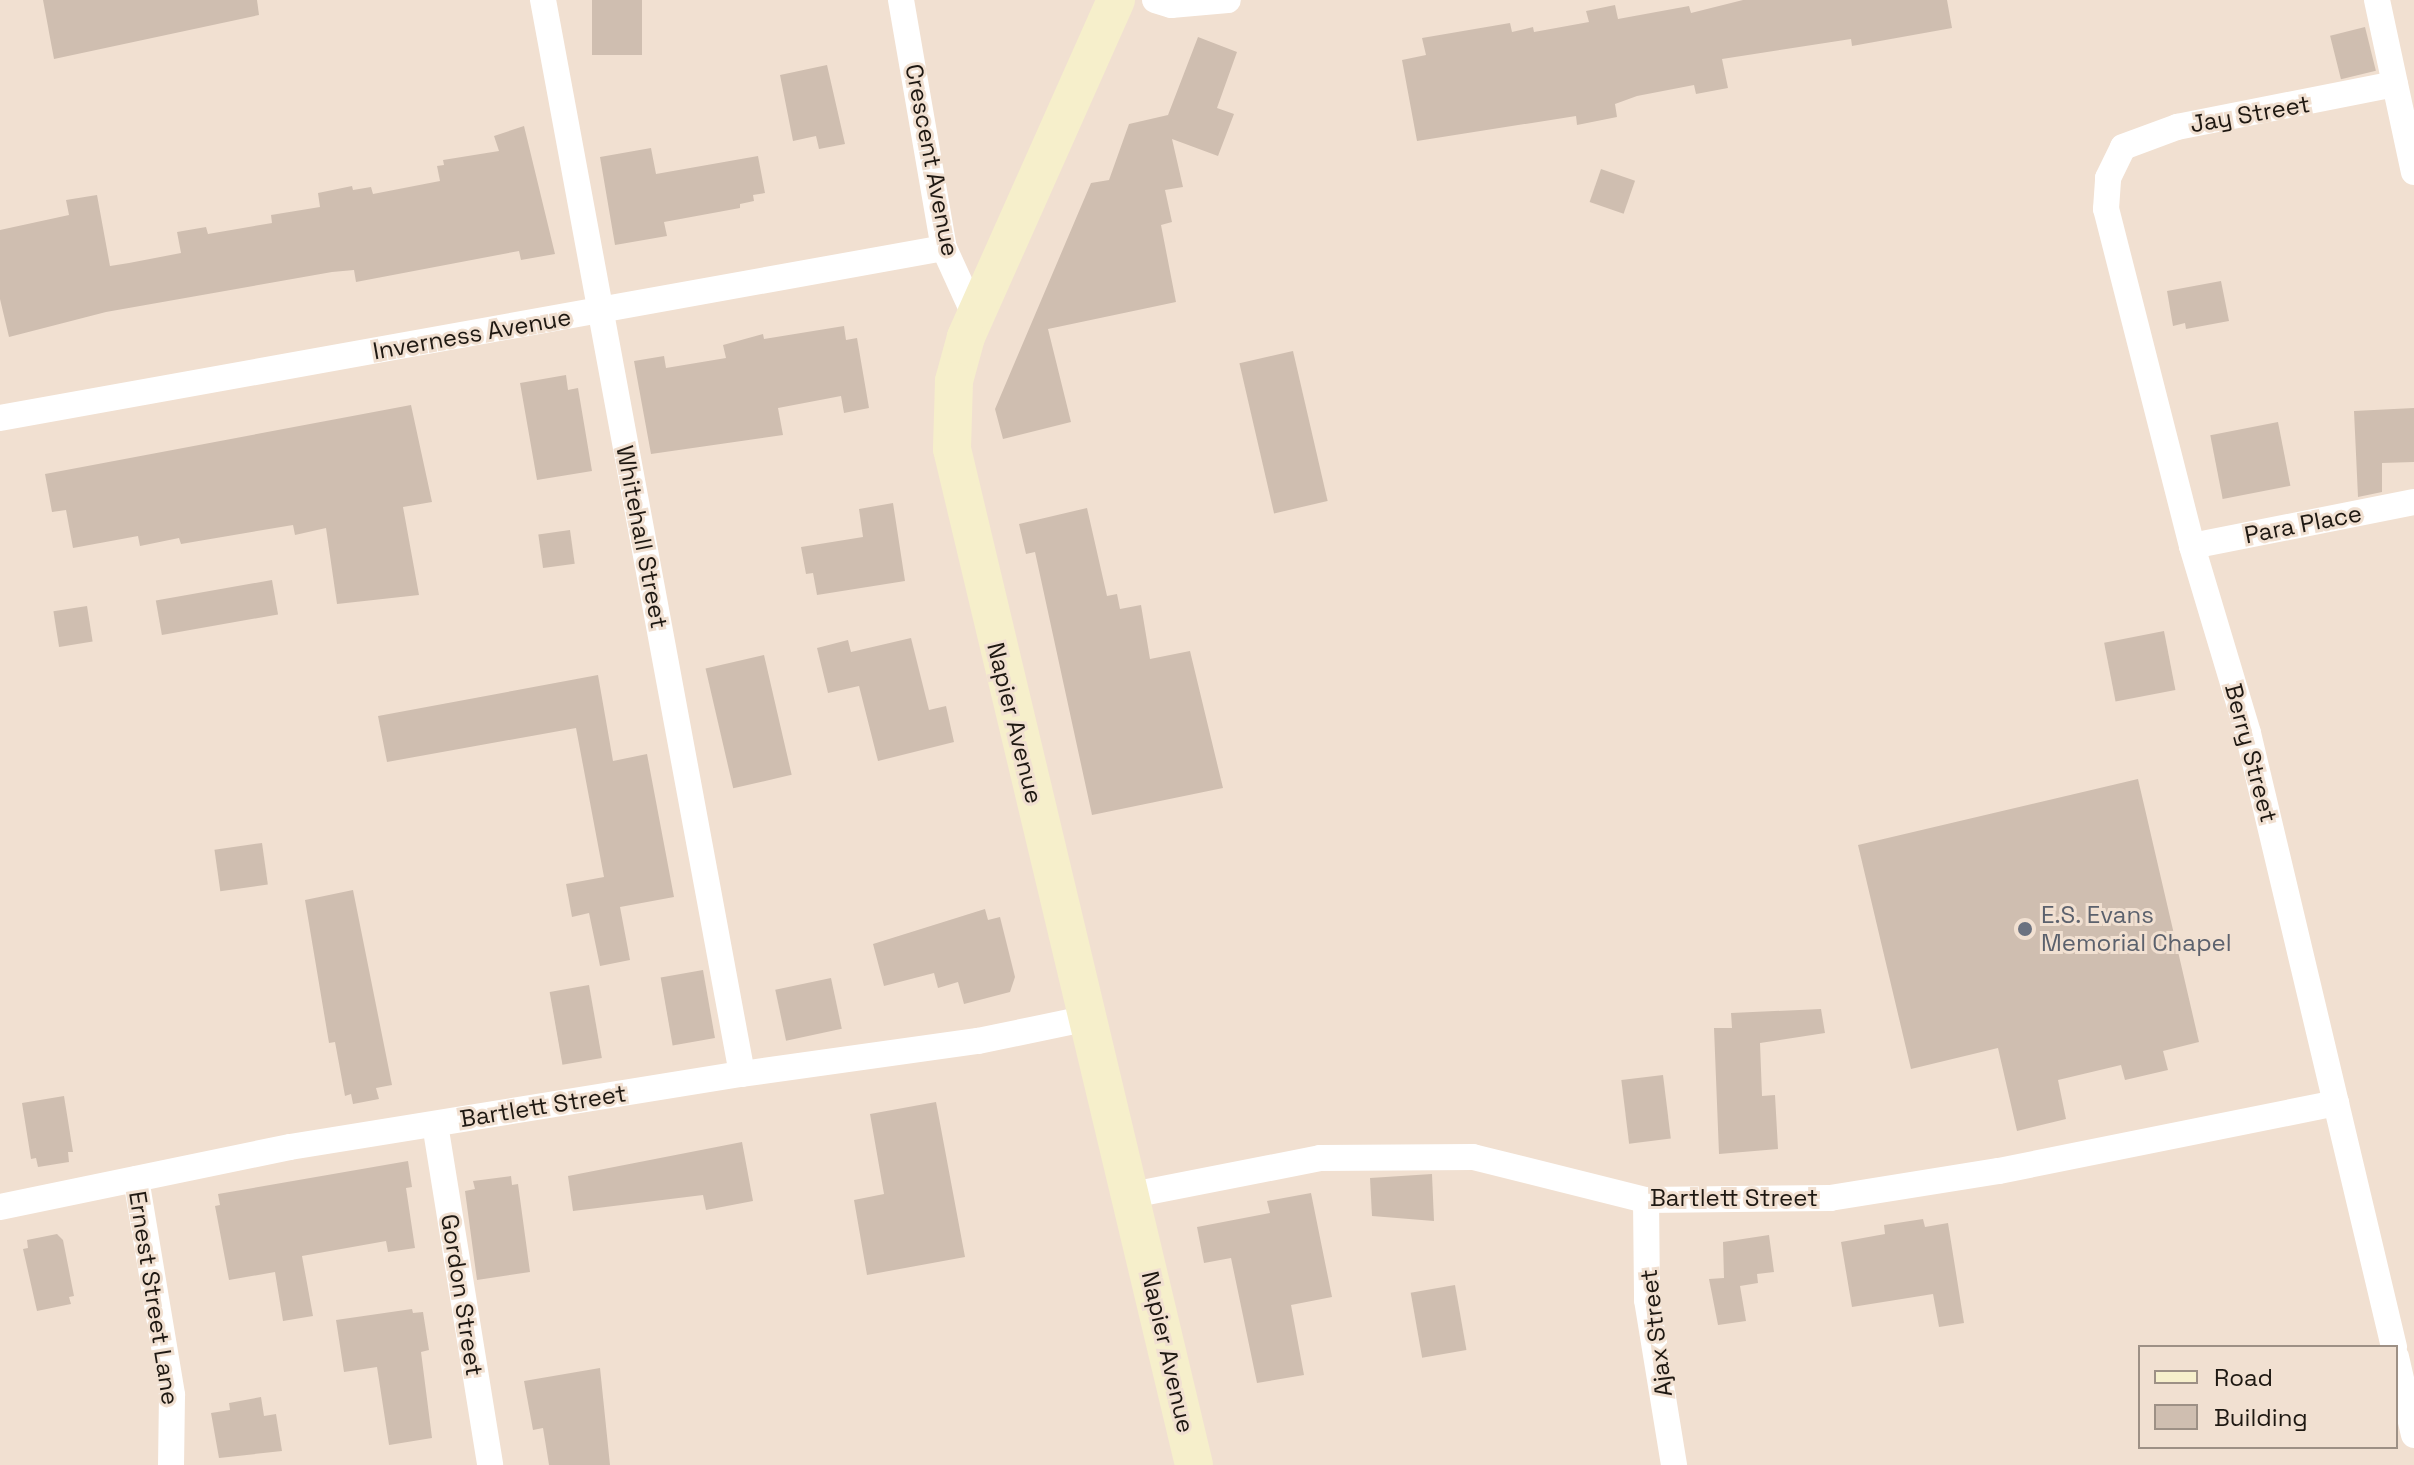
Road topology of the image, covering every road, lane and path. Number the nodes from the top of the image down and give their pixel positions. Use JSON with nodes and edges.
{"nodes":[{"id":1,"x":543,"y":0,"type":"edge"},
{"id":2,"x":901,"y":0,"type":"edge"},
{"id":3,"x":1116,"y":0,"type":"edge"},
{"id":4,"x":1155,"y":0,"type":"edge"},
{"id":5,"x":1228,"y":0,"type":"edge"},
{"id":6,"x":2377,"y":0,"type":"edge"},
{"id":7,"x":2395,"y":84,"type":"junction"},
{"id":8,"x":2115,"y":163,"type":"joint"},
{"id":9,"x":2414,"y":172,"type":"edge"},
{"id":10,"x":944,"y":248,"type":"junction"},
{"id":11,"x":600,"y":311,"type":"junction"},
{"id":12,"x":975,"y":316,"type":"junction"},
{"id":13,"x":0,"y":418,"type":"edge"},
{"id":14,"x":2414,"y":502,"type":"edge"},
{"id":15,"x":2192,"y":546,"type":"junction"},
{"id":16,"x":1089,"y":1018,"type":"junction"},
{"id":17,"x":742,"y":1074,"type":"junction"},
{"id":18,"x":2336,"y":1103,"type":"junction"},
{"id":19,"x":435,"y":1124,"type":"junction"},
{"id":20,"x":136,"y":1179,"type":"junction"},
{"id":21,"x":1132,"y":1195,"type":"junction"},
{"id":22,"x":1646,"y":1200,"type":"junction"},
{"id":23,"x":0,"y":1207,"type":"edge"},
{"id":24,"x":2394,"y":1345,"type":"edge"},
{"id":25,"x":2398,"y":1366,"type":"edge"},
{"id":26,"x":2414,"y":1435,"type":"edge"},
{"id":27,"x":171,"y":1465,"type":"edge"},
{"id":28,"x":490,"y":1465,"type":"edge"},
{"id":29,"x":1194,"y":1465,"type":"edge"},
{"id":30,"x":1674,"y":1465,"type":"edge"}],
"edges":[{"from":1,"to":11,"type":"street","name":"Whitehall Street"},
{"from":2,"to":10,"type":"street","name":"Crescent Avenue"},
{"from":3,"to":12,"type":"street","name":"Napier Avenue"},
{"from":4,"to":5,"type":"street"},
{"from":6,"to":7,"type":"street"},
{"from":7,"to":8,"type":"street","name":"Jay Street"},
{"from":7,"to":9,"type":"street"},
{"from":8,"to":15,"type":"street","name":"Berry Street"},
{"from":10,"to":11,"type":"street","name":"Inverness Avenue"},
{"from":10,"to":12,"type":"street","name":"Crescent Avenue"},
{"from":11,"to":13,"type":"street","name":"Inverness Avenue"},
{"from":11,"to":17,"type":"street","name":"Whitehall Street"},
{"from":12,"to":16,"type":"street","name":"Napier Avenue"},
{"from":14,"to":15,"type":"street","name":"Para Place"},
{"from":15,"to":18,"type":"street","name":"Berry Street"},
{"from":16,"to":17,"type":"street","name":"Bartlett Street"},
{"from":16,"to":21,"type":"street","name":"Napier Avenue"},
{"from":17,"to":19,"type":"street","name":"Bartlett Street"},
{"from":18,"to":22,"type":"street","name":"Bartlett Street"},
{"from":18,"to":24,"type":"street","name":"Berry Street"},
{"from":19,"to":20,"type":"street","name":"Bartlett Street"},
{"from":19,"to":28,"type":"street","name":"Gordon Street"},
{"from":20,"to":23,"type":"street","name":"Bartlett Street"},
{"from":20,"to":27,"type":"street","name":"Ernest Street Lane"},
{"from":21,"to":22,"type":"street","name":"Bartlett Street"},
{"from":21,"to":29,"type":"street","name":"Napier Avenue"},
{"from":22,"to":30,"type":"street","name":"Ajax Street"},
{"from":25,"to":26,"type":"street"}]}
